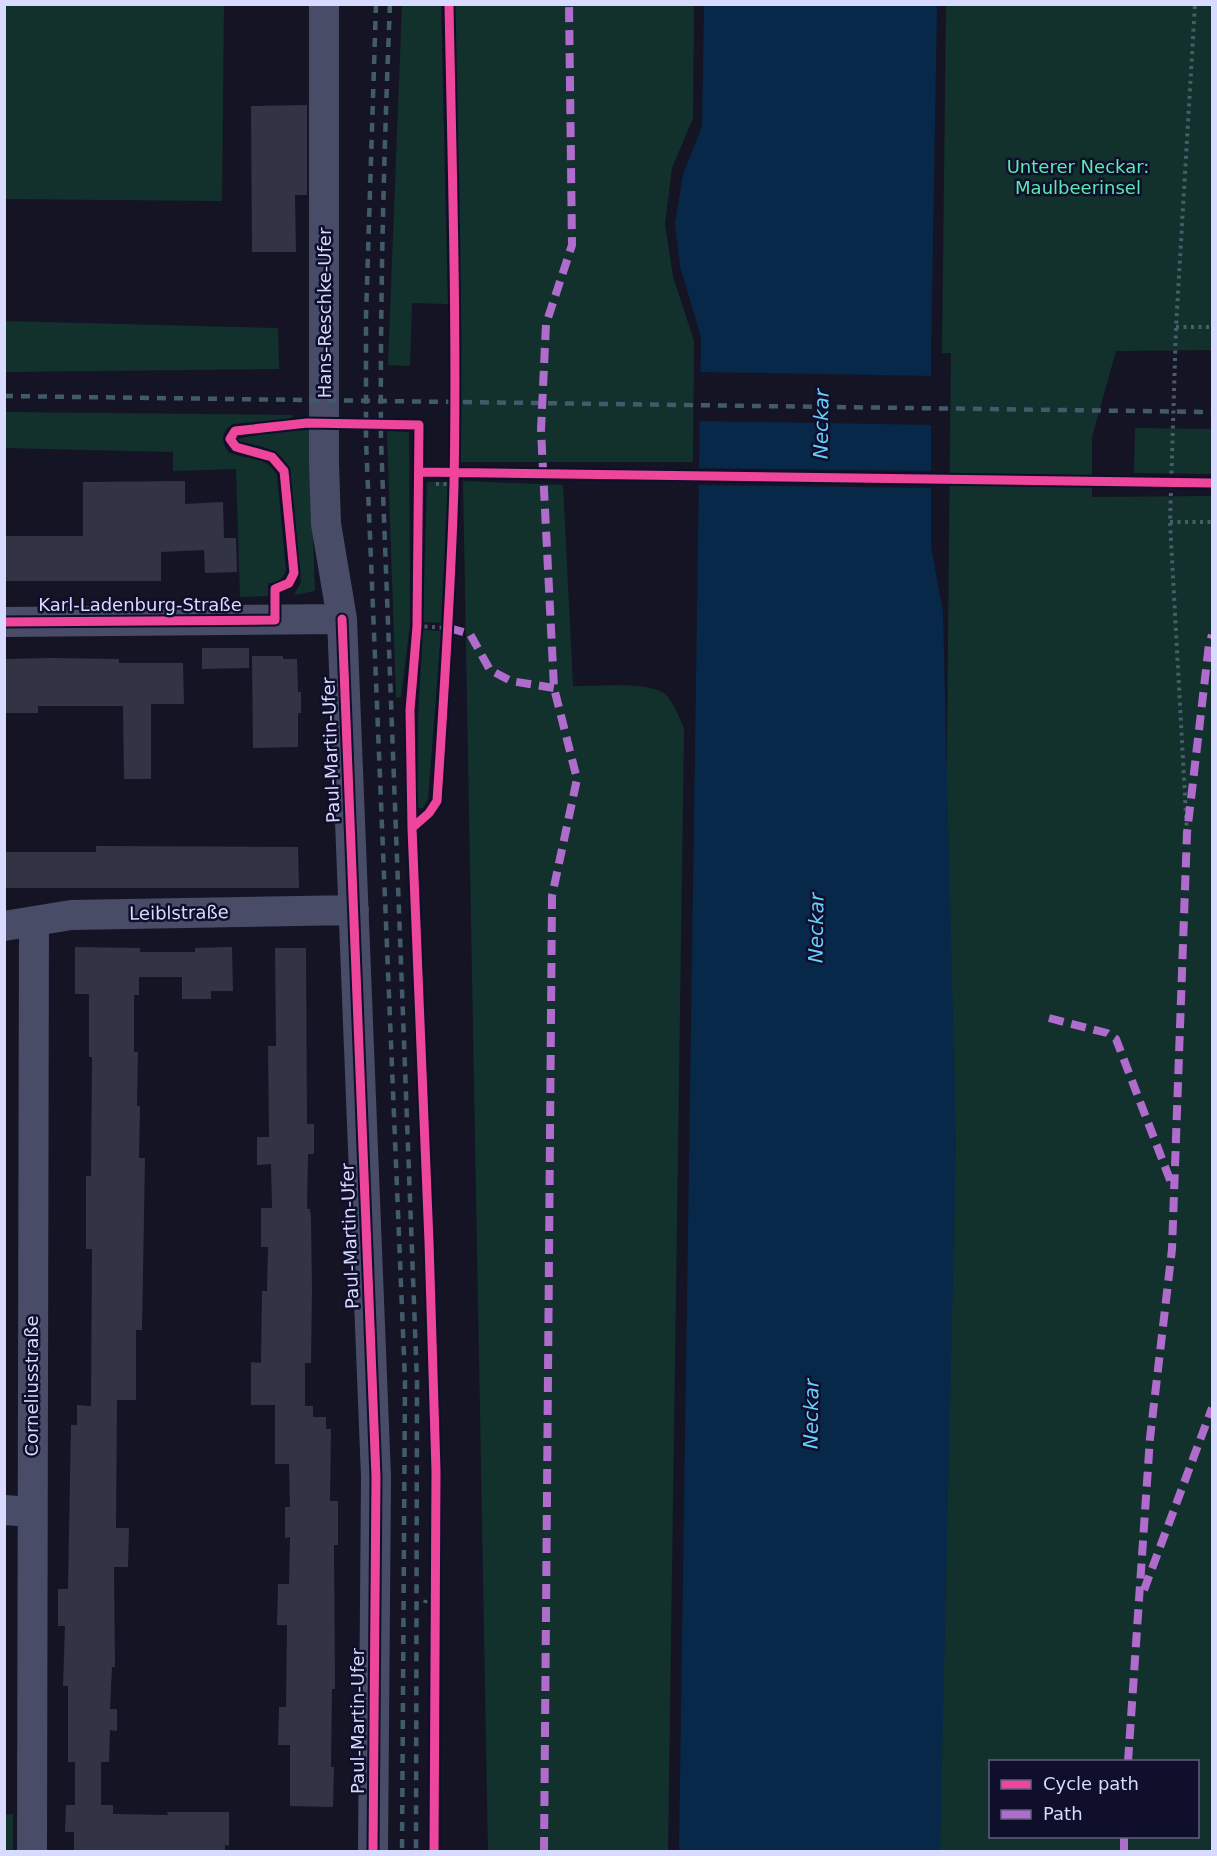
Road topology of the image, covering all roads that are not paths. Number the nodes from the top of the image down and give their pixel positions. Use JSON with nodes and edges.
{"nodes":[{"id":1,"x":324,"y":4,"type":"edge"},
{"id":2,"x":342,"y":620,"type":"junction"},
{"id":3,"x":4,"y":622,"type":"edge"},
{"id":4,"x":354,"y":910,"type":"junction"},
{"id":5,"x":34,"y":921,"type":"junction"},
{"id":6,"x":4,"y":926,"type":"edge"},
{"id":7,"x":18,"y":1511,"type":"edge"},
{"id":8,"x":18,"y":1794,"type":"edge"},
{"id":9,"x":32,"y":1851,"type":"edge"},
{"id":10,"x":373,"y":1851,"type":"edge"}],
"edges":[{"from":1,"to":2,"type":"street","name":"Hans-Reschke-Ufer"},
{"from":2,"to":3,"type":"street","name":"Karl-Ladenburg-Straße"},
{"from":2,"to":4,"type":"street","name":"Paul-Martin-Ufer"},
{"from":4,"to":5,"type":"street","name":"Leiblstraße"},
{"from":4,"to":10,"type":"street","name":"Paul-Martin-Ufer"},
{"from":5,"to":6,"type":"street","name":"Leiblstraße"},
{"from":5,"to":7,"type":"street","name":"Corneliusstraße"},
{"from":7,"to":8,"type":"street","name":"Corneliusstraße"},
{"from":8,"to":9,"type":"street","name":"Corneliusstraße"}]}
